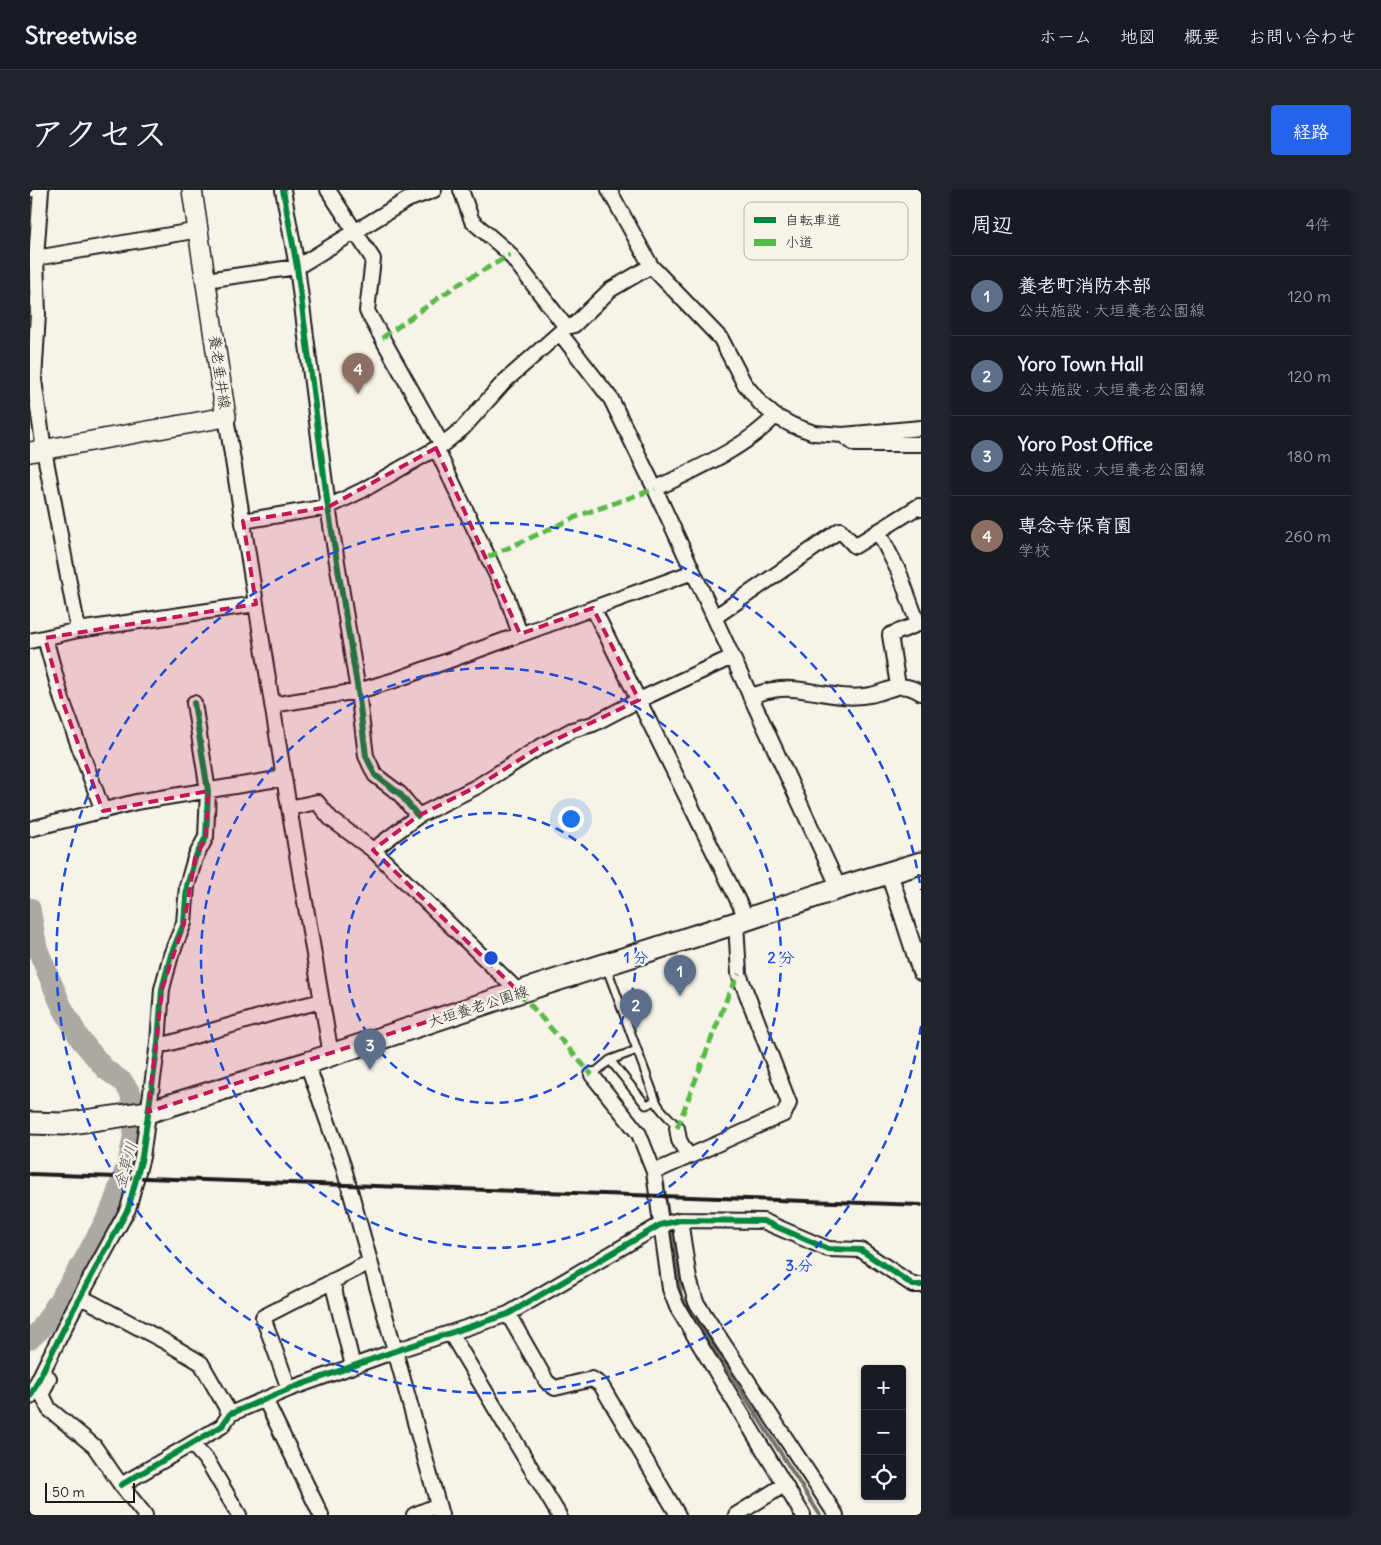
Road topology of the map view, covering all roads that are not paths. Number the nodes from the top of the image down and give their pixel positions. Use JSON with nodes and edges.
{"nodes":[{"id":1,"x":192,"y":190,"type":"edge"},
{"id":2,"x":283,"y":190,"type":"edge"},
{"id":3,"x":328,"y":190,"type":"edge"},
{"id":4,"x":434,"y":190,"type":"edge"},
{"id":5,"x":461,"y":190,"type":"edge"},
{"id":6,"x":609,"y":190,"type":"edge"},
{"id":7,"x":37,"y":191,"type":"edge"},
{"id":8,"x":199,"y":230,"type":"junction"},
{"id":9,"x":355,"y":232,"type":"junction"},
{"id":10,"x":33,"y":259,"type":"edge"},
{"id":11,"x":650,"y":266,"type":"junction"},
{"id":12,"x":297,"y":267,"type":"junction"},
{"id":13,"x":206,"y":280,"type":"junction"},
{"id":14,"x":563,"y":330,"type":"junction"},
{"id":15,"x":775,"y":416,"type":"junction"},
{"id":16,"x":226,"y":417,"type":"junction"},
{"id":17,"x":921,"y":428,"type":"edge"},
{"id":18,"x":843,"y":436,"type":"junction"},
{"id":19,"x":921,"y":444,"type":"edge"},
{"id":20,"x":439,"y":446,"type":"junction"},
{"id":21,"x":37,"y":451,"type":"edge"},
{"id":22,"x":655,"y":489,"type":"junction"},
{"id":23,"x":328,"y":507,"type":"junction"},
{"id":24,"x":921,"y":509,"type":"edge"},
{"id":25,"x":243,"y":521,"type":"junction"},
{"id":26,"x":878,"y":531,"type":"junction"},
{"id":27,"x":693,"y":572,"type":"junction"},
{"id":28,"x":256,"y":604,"type":"junction"},
{"id":29,"x":592,"y":608,"type":"junction"},
{"id":30,"x":715,"y":618,"type":"junction"},
{"id":31,"x":919,"y":623,"type":"edge"},
{"id":32,"x":78,"y":630,"type":"junction"},
{"id":33,"x":520,"y":634,"type":"junction"},
{"id":34,"x":45,"y":638,"type":"junction"},
{"id":35,"x":30,"y":641,"type":"edge"},
{"id":36,"x":732,"y":657,"type":"junction"},
{"id":37,"x":898,"y":686,"type":"junction"},
{"id":38,"x":358,"y":691,"type":"junction"},
{"id":39,"x":921,"y":693,"type":"edge"},
{"id":40,"x":750,"y":696,"type":"junction"},
{"id":41,"x":639,"y":700,"type":"junction"},
{"id":42,"x":194,"y":703,"type":"dead end"},
{"id":43,"x":272,"y":705,"type":"junction"},
{"id":44,"x":284,"y":778,"type":"junction"},
{"id":45,"x":208,"y":791,"type":"junction"},
{"id":46,"x":289,"y":808,"type":"junction"},
{"id":47,"x":103,"y":810,"type":"junction"},
{"id":48,"x":418,"y":816,"type":"junction"},
{"id":49,"x":34,"y":828,"type":"edge"},
{"id":50,"x":373,"y":850,"type":"junction"},
{"id":51,"x":921,"y":864,"type":"edge"},
{"id":52,"x":889,"y":873,"type":"junction"},
{"id":53,"x":839,"y":888,"type":"junction"},
{"id":54,"x":741,"y":921,"type":"junction"},
{"id":55,"x":606,"y":964,"type":"junction"},
{"id":56,"x":921,"y":972,"type":"edge"},
{"id":57,"x":519,"y":992,"type":"junction"},
{"id":58,"x":322,"y":1001,"type":"junction"},
{"id":59,"x":158,"y":1043,"type":"junction"},
{"id":60,"x":637,"y":1050,"type":"junction"},
{"id":61,"x":331,"y":1055,"type":"junction"},
{"id":62,"x":610,"y":1060,"type":"junction"},
{"id":63,"x":308,"y":1063,"type":"junction"},
{"id":64,"x":592,"y":1075,"type":"joint"},
{"id":65,"x":656,"y":1101,"type":"junction"},
{"id":66,"x":136,"y":1114,"type":"junction"},
{"id":67,"x":30,"y":1123,"type":"edge"},
{"id":68,"x":677,"y":1128,"type":"joint"},
{"id":69,"x":688,"y":1156,"type":"junction"},
{"id":70,"x":654,"y":1172,"type":"junction"},
{"id":71,"x":680,"y":1220,"type":"junction"},
{"id":72,"x":660,"y":1225,"type":"junction"},
{"id":73,"x":370,"y":1262,"type":"junction"},
{"id":74,"x":332,"y":1282,"type":"junction"},
{"id":75,"x":921,"y":1285,"type":"edge"},
{"id":76,"x":81,"y":1297,"type":"junction"},
{"id":77,"x":72,"y":1312,"type":"junction"},
{"id":78,"x":508,"y":1314,"type":"junction"},
{"id":79,"x":452,"y":1334,"type":"junction"},
{"id":80,"x":395,"y":1351,"type":"junction"},
{"id":81,"x":353,"y":1366,"type":"junction"},
{"id":82,"x":289,"y":1389,"type":"junction"},
{"id":83,"x":30,"y":1398,"type":"edge"},
{"id":84,"x":265,"y":1399,"type":"junction"},
{"id":85,"x":230,"y":1414,"type":"junction"},
{"id":86,"x":193,"y":1445,"type":"junction"},
{"id":87,"x":121,"y":1485,"type":"junction"},
{"id":88,"x":784,"y":1485,"type":"junction"},
{"id":89,"x":440,"y":1510,"type":"edge"},
{"id":90,"x":145,"y":1515,"type":"edge"},
{"id":91,"x":239,"y":1515,"type":"edge"},
{"id":92,"x":321,"y":1515,"type":"edge"},
{"id":93,"x":414,"y":1515,"type":"edge"},
{"id":94,"x":559,"y":1515,"type":"edge"},
{"id":95,"x":678,"y":1515,"type":"edge"},
{"id":96,"x":736,"y":1515,"type":"edge"},
{"id":97,"x":803,"y":1515,"type":"edge"},
{"id":98,"x":836,"y":1515,"type":"edge"}],
"edges":[{"from":1,"to":8,"type":"main road","name":"養老垂井線"},
{"from":2,"to":12,"type":"street"},
{"from":3,"to":9,"type":"street"},
{"from":4,"to":9,"type":"street"},
{"from":5,"to":14,"type":"street"},
{"from":6,"to":11,"type":"street"},
{"from":7,"to":10,"type":"street"},
{"from":8,"to":10,"type":"street"},
{"from":8,"to":13,"type":"main road","name":"養老垂井線"},
{"from":9,"to":12,"type":"street"},
{"from":9,"to":20,"type":"street"},
{"from":10,"to":21,"type":"street"},
{"from":11,"to":14,"type":"street"},
{"from":11,"to":15,"type":"street"},
{"from":12,"to":13,"type":"street"},
{"from":12,"to":23,"type":"street"},
{"from":13,"to":16,"type":"main road","name":"養老垂井線"},
{"from":14,"to":20,"type":"street"},
{"from":14,"to":22,"type":"street"},
{"from":15,"to":18,"type":"street"},
{"from":15,"to":22,"type":"street"},
{"from":16,"to":21,"type":"main road","name":"養老垂井線"},
{"from":16,"to":25,"type":"street"},
{"from":17,"to":18,"type":"street"},
{"from":18,"to":19,"type":"street"},
{"from":20,"to":23,"type":"street"},
{"from":20,"to":33,"type":"street"},
{"from":21,"to":32,"type":"street"},
{"from":22,"to":27,"type":"street"},
{"from":23,"to":25,"type":"street"},
{"from":23,"to":38,"type":"street"},
{"from":24,"to":26,"type":"street"},
{"from":25,"to":28,"type":"street"},
{"from":26,"to":30,"type":"street"},
{"from":26,"to":31,"type":"street"},
{"from":27,"to":29,"type":"street"},
{"from":27,"to":30,"type":"street"},
{"from":28,"to":32,"type":"street"},
{"from":28,"to":43,"type":"street"},
{"from":29,"to":33,"type":"street"},
{"from":29,"to":41,"type":"street"},
{"from":30,"to":36,"type":"street"},
{"from":31,"to":37,"type":"street"},
{"from":32,"to":34,"type":"street"},
{"from":33,"to":38,"type":"street"},
{"from":34,"to":35,"type":"street"},
{"from":34,"to":47,"type":"street"},
{"from":36,"to":40,"type":"street"},
{"from":36,"to":41,"type":"street"},
{"from":37,"to":39,"type":"street"},
{"from":37,"to":40,"type":"street"},
{"from":38,"to":43,"type":"street"},
{"from":38,"to":48,"type":"street"},
{"from":40,"to":53,"type":"street"},
{"from":41,"to":48,"type":"street"},
{"from":41,"to":54,"type":"street"},
{"from":42,"to":45,"type":"street"},
{"from":43,"to":44,"type":"street"},
{"from":44,"to":45,"type":"street"},
{"from":44,"to":46,"type":"street"},
{"from":45,"to":47,"type":"street"},
{"from":45,"to":59,"type":"street"},
{"from":46,"to":50,"type":"street"},
{"from":46,"to":58,"type":"street"},
{"from":47,"to":49,"type":"street"},
{"from":48,"to":50,"type":"street"},
{"from":50,"to":57,"type":"street"},
{"from":51,"to":52,"type":"main road","name":"大垣養老公園線"},
{"from":52,"to":53,"type":"main road","name":"大垣養老公園線"},
{"from":52,"to":56,"type":"street"},
{"from":53,"to":54,"type":"main road","name":"大垣養老公園線"},
{"from":54,"to":55,"type":"main road","name":"大垣養老公園線"},
{"from":54,"to":69,"type":"street"},
{"from":55,"to":57,"type":"main road","name":"大垣養老公園線"},
{"from":55,"to":60,"type":"lane"},
{"from":57,"to":61,"type":"main road","name":"大垣養老公園線"},
{"from":58,"to":59,"type":"street"},
{"from":58,"to":61,"type":"street"},
{"from":59,"to":66,"type":"street"},
{"from":60,"to":62,"type":"lane"},
{"from":60,"to":65,"type":"lane"},
{"from":61,"to":63,"type":"main road","name":"大垣養老公園線"},
{"from":62,"to":64,"type":"lane"},
{"from":62,"to":65,"type":"lane"},
{"from":63,"to":66,"type":"main road","name":"大垣養老公園線"},
{"from":63,"to":73,"type":"street"},
{"from":64,"to":70,"type":"street"},
{"from":65,"to":68,"type":"lane"},
{"from":66,"to":67,"type":"main road","name":"大垣養老公園線"},
{"from":66,"to":76,"type":"street"},
{"from":68,"to":69,"type":"street"},
{"from":69,"to":70,"type":"street"},
{"from":70,"to":72,"type":"street"},
{"from":71,"to":72,"type":"street"},
{"from":71,"to":75,"type":"street"},
{"from":71,"to":98,"type":"street"},
{"from":72,"to":78,"type":"street"},
{"from":72,"to":88,"type":"street"},
{"from":73,"to":74,"type":"street"},
{"from":73,"to":80,"type":"street"},
{"from":74,"to":81,"type":"street"},
{"from":74,"to":82,"type":"street"},
{"from":76,"to":77,"type":"street"},
{"from":76,"to":85,"type":"street"},
{"from":77,"to":83,"type":"street"},
{"from":77,"to":87,"type":"street"},
{"from":78,"to":79,"type":"street"},
{"from":78,"to":95,"type":"street"},
{"from":79,"to":80,"type":"street"},
{"from":79,"to":94,"type":"street"},
{"from":80,"to":81,"type":"street"},
{"from":80,"to":89,"type":"street"},
{"from":81,"to":82,"type":"street"},
{"from":82,"to":84,"type":"street"},
{"from":84,"to":85,"type":"street"},
{"from":84,"to":92,"type":"street"},
{"from":85,"to":86,"type":"street"},
{"from":86,"to":87,"type":"street"},
{"from":86,"to":91,"type":"street"},
{"from":87,"to":90,"type":"street"},
{"from":88,"to":96,"type":"street"},
{"from":88,"to":97,"type":"street"},
{"from":89,"to":93,"type":"street"}]}
